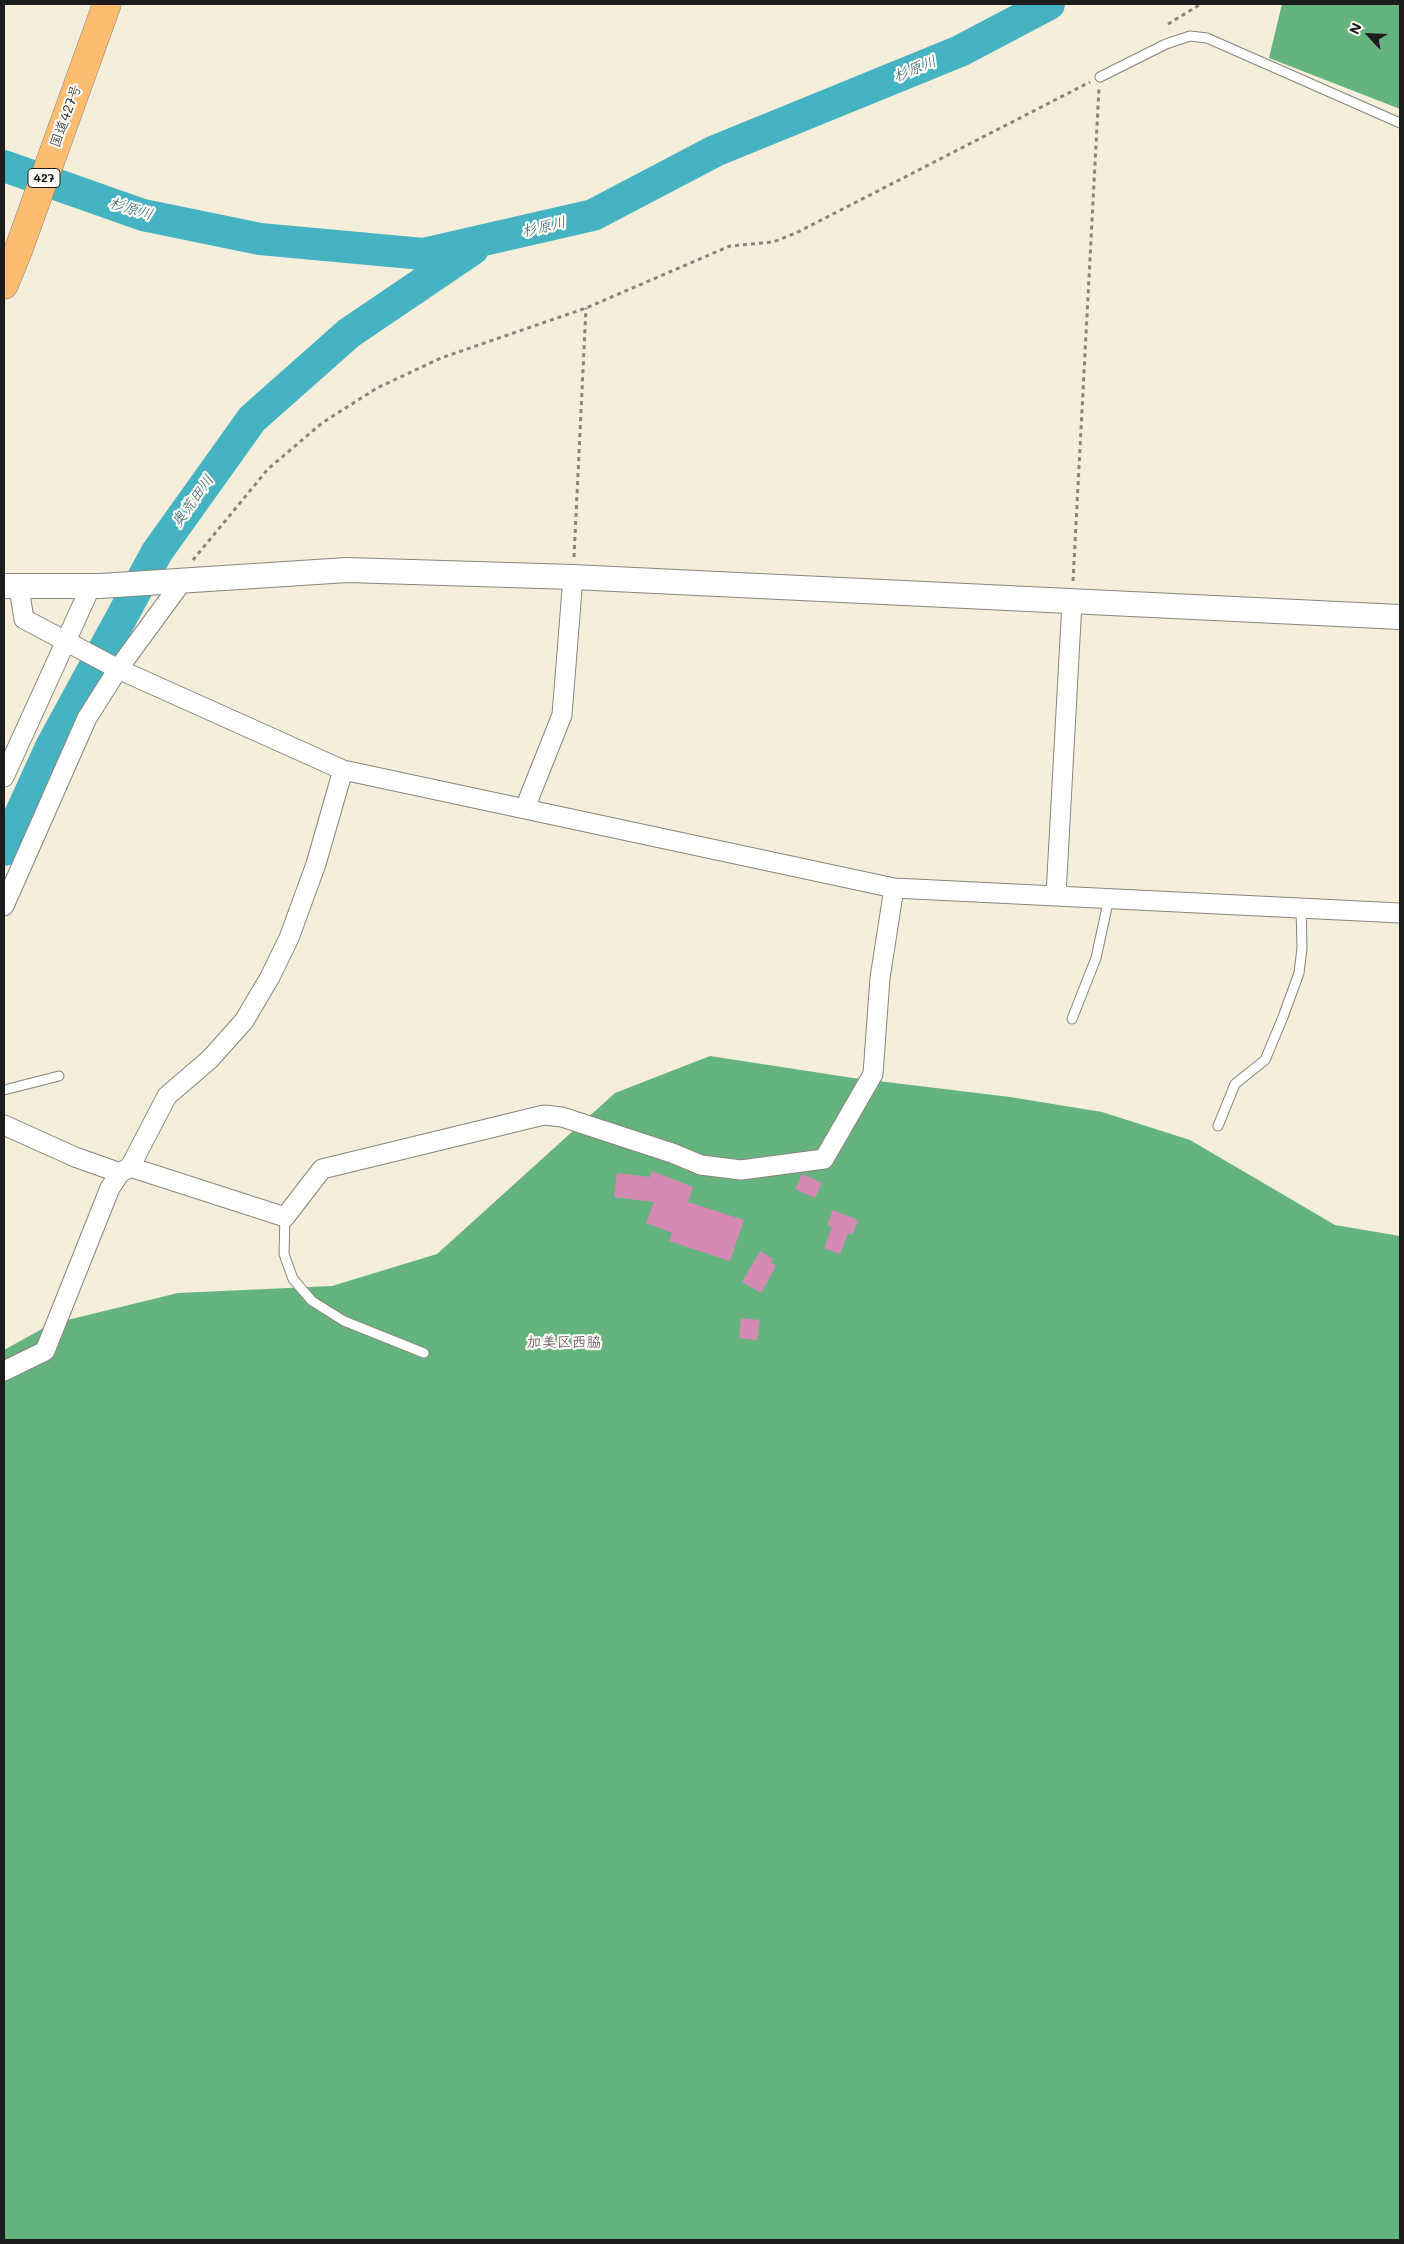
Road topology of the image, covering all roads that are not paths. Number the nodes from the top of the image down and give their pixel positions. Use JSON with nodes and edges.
{"nodes":[{"id":1,"x":107,"y":4,"type":"edge"},
{"id":2,"x":1100,"y":77,"type":"road end"},
{"id":3,"x":1400,"y":123,"type":"edge"},
{"id":4,"x":4,"y":285,"type":"edge"},
{"id":5,"x":572,"y":577,"type":"junction"},
{"id":6,"x":178,"y":580,"type":"junction"},
{"id":7,"x":95,"y":586,"type":"junction"},
{"id":8,"x":12,"y":587,"type":"edge"},
{"id":9,"x":1072,"y":602,"type":"junction"},
{"id":10,"x":1400,"y":617,"type":"edge"},
{"id":11,"x":71,"y":644,"type":"junction"},
{"id":12,"x":115,"y":667,"type":"junction"},
{"id":13,"x":343,"y":770,"type":"junction"},
{"id":14,"x":4,"y":777,"type":"edge"},
{"id":15,"x":526,"y":808,"type":"junction"},
{"id":16,"x":894,"y":888,"type":"junction"},
{"id":17,"x":1056,"y":896,"type":"junction"},
{"id":18,"x":1108,"y":898,"type":"junction"},
{"id":19,"x":4,"y":906,"type":"edge"},
{"id":20,"x":1300,"y":907,"type":"junction"},
{"id":21,"x":1400,"y":913,"type":"edge"},
{"id":22,"x":1072,"y":1019,"type":"dead end"},
{"id":23,"x":59,"y":1076,"type":"dead end"},
{"id":24,"x":4,"y":1090,"type":"edge"},
{"id":25,"x":4,"y":1125,"type":"edge"},
{"id":26,"x":1218,"y":1126,"type":"dead end"},
{"id":27,"x":125,"y":1170,"type":"junction"},
{"id":28,"x":285,"y":1217,"type":"junction"},
{"id":29,"x":424,"y":1353,"type":"dead end"},
{"id":30,"x":4,"y":1370,"type":"edge"}],
"edges":[{"from":1,"to":4,"type":"highway","name":"国道427号","number":"427"},
{"from":2,"to":3,"type":"lane"},
{"from":5,"to":6,"type":"street"},
{"from":5,"to":9,"type":"street"},
{"from":5,"to":15,"type":"street"},
{"from":6,"to":7,"type":"street"},
{"from":6,"to":12,"type":"street"},
{"from":7,"to":8,"type":"street"},
{"from":7,"to":11,"type":"street"},
{"from":8,"to":11,"type":"street"},
{"from":9,"to":10,"type":"street"},
{"from":9,"to":17,"type":"street"},
{"from":11,"to":12,"type":"street"},
{"from":11,"to":14,"type":"street"},
{"from":12,"to":13,"type":"street"},
{"from":12,"to":19,"type":"street"},
{"from":13,"to":15,"type":"street"},
{"from":13,"to":27,"type":"street"},
{"from":15,"to":16,"type":"street"},
{"from":16,"to":17,"type":"street"},
{"from":16,"to":28,"type":"street"},
{"from":17,"to":18,"type":"street"},
{"from":18,"to":20,"type":"street"},
{"from":18,"to":22,"type":"lane"},
{"from":20,"to":21,"type":"street"},
{"from":20,"to":26,"type":"lane"},
{"from":23,"to":24,"type":"lane"},
{"from":25,"to":27,"type":"street"},
{"from":27,"to":28,"type":"street"},
{"from":27,"to":30,"type":"street"},
{"from":28,"to":29,"type":"lane"}]}
